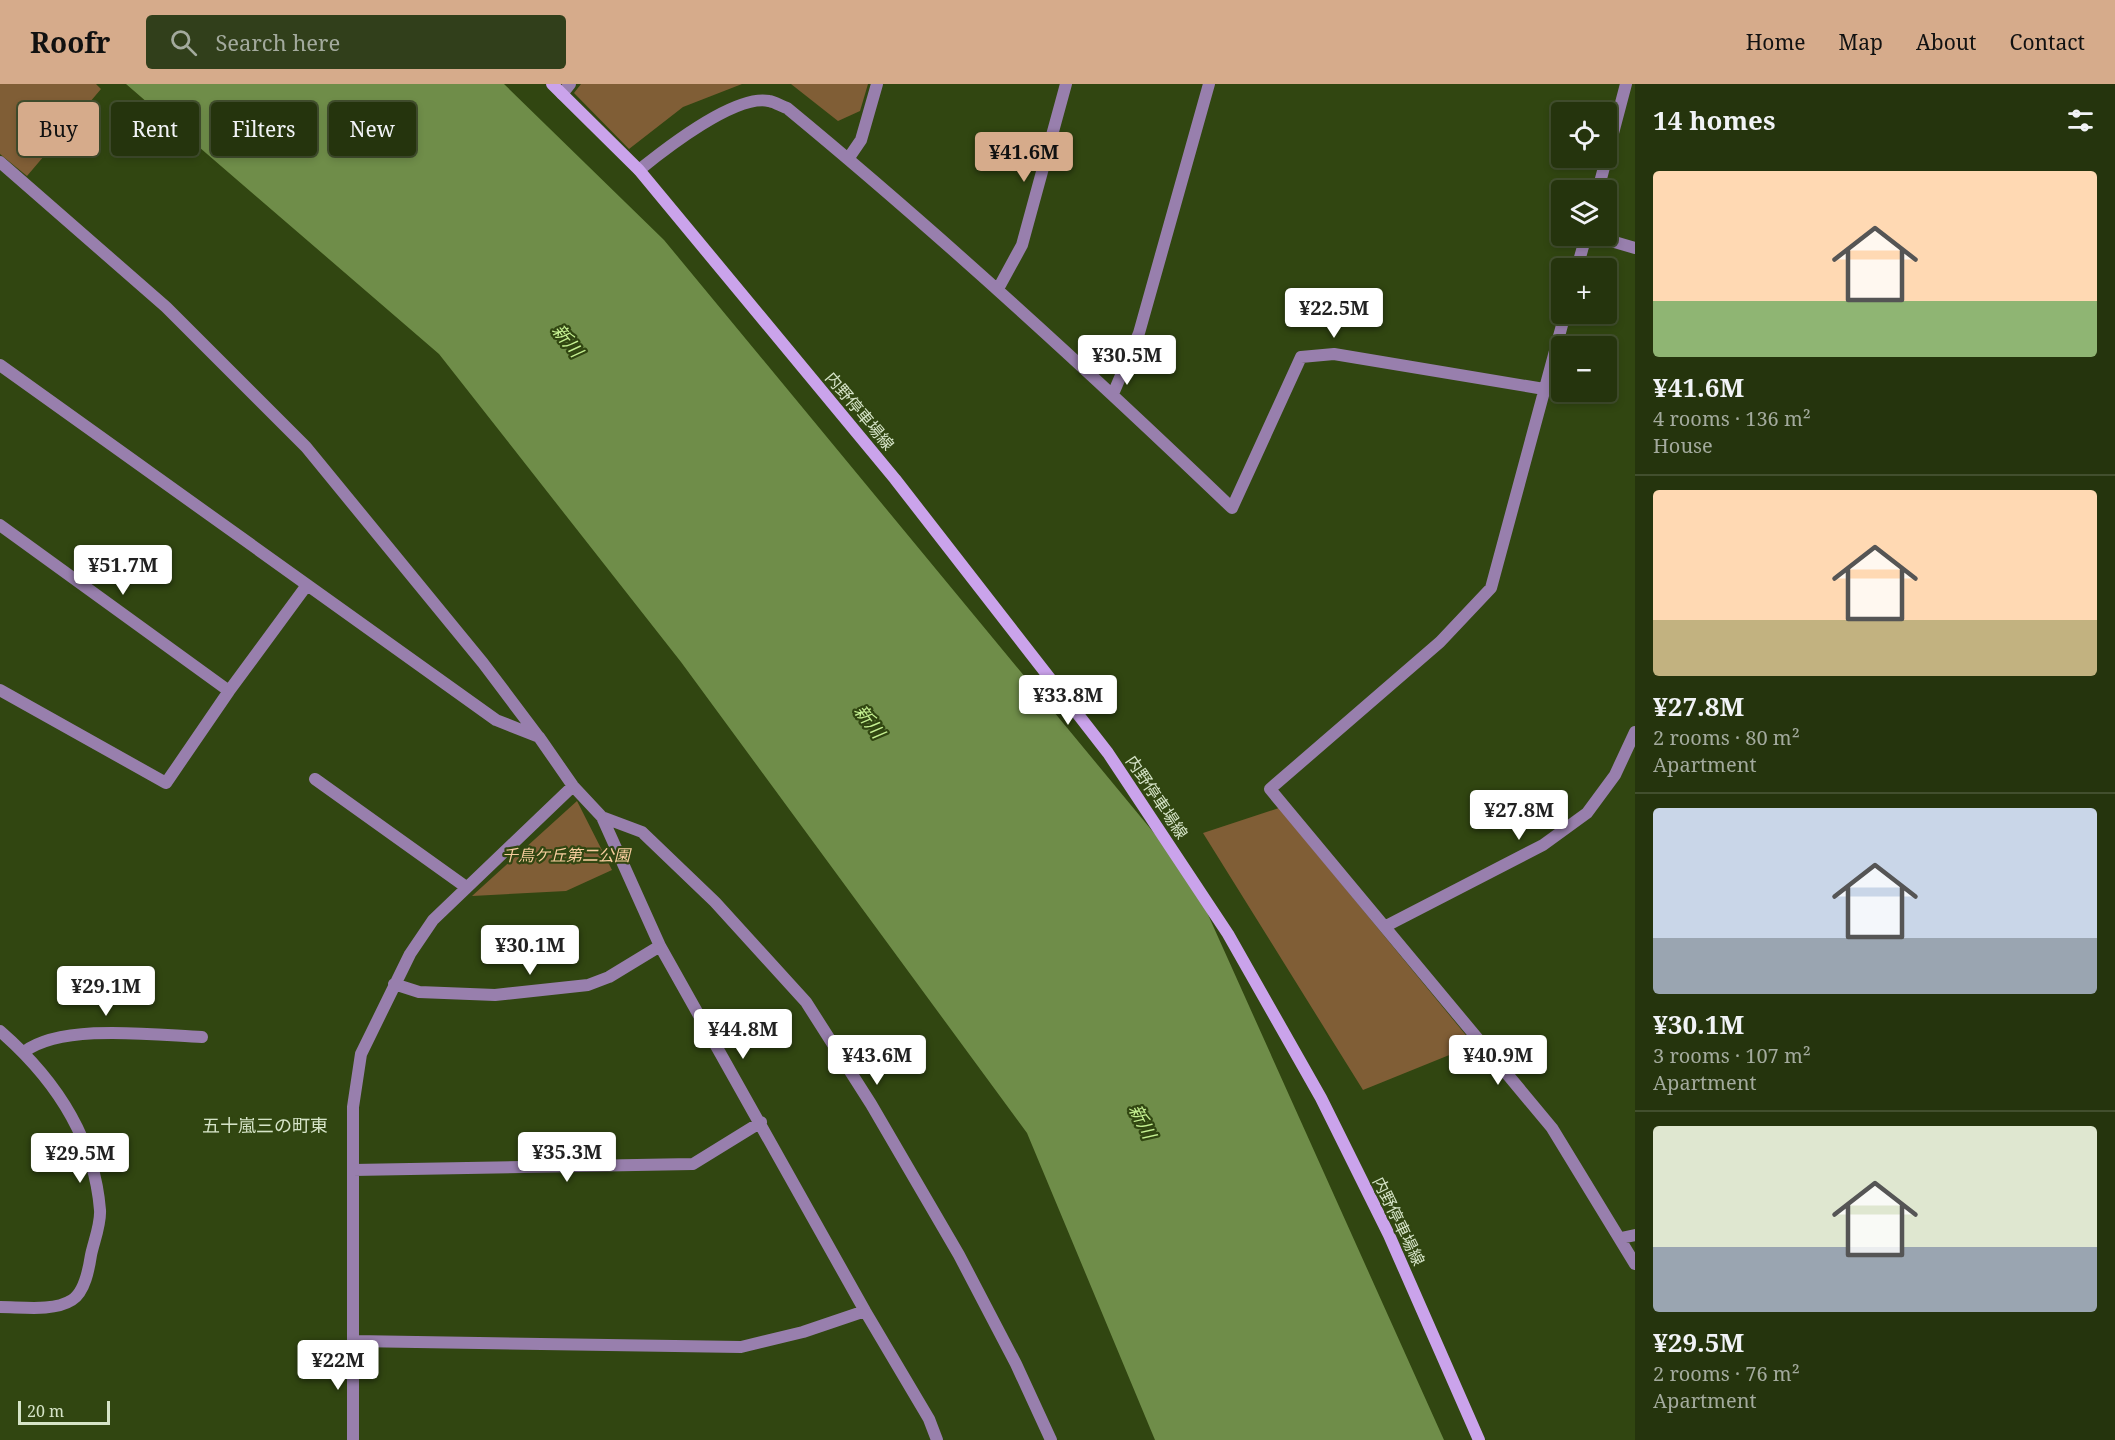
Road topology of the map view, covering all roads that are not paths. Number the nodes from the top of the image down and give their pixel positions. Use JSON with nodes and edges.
{"nodes":[{"id":1,"x":552,"y":84,"type":"edge"},
{"id":2,"x":877,"y":84,"type":"edge"},
{"id":3,"x":1066,"y":84,"type":"edge"},
{"id":4,"x":1209,"y":84,"type":"edge"},
{"id":5,"x":1626,"y":84,"type":"edge"},
{"id":6,"x":566,"y":89,"type":"edge"},
{"id":7,"x":848,"y":159,"type":"junction"},
{"id":8,"x":0,"y":162,"type":"edge"},
{"id":9,"x":639,"y":170,"type":"junction"},
{"id":10,"x":1601,"y":180,"type":"edge"},
{"id":11,"x":1617,"y":243,"type":"edge"},
{"id":12,"x":1635,"y":248,"type":"edge"},
{"id":13,"x":998,"y":290,"type":"junction"},
{"id":14,"x":1562,"y":324,"type":"edge"},
{"id":15,"x":0,"y":364,"type":"edge"},
{"id":16,"x":1545,"y":389,"type":"junction"},
{"id":17,"x":1113,"y":394,"type":"junction"},
{"id":18,"x":0,"y":525,"type":"edge"},
{"id":19,"x":307,"y":585,"type":"junction"},
{"id":20,"x":0,"y":690,"type":"edge"},
{"id":21,"x":229,"y":691,"type":"junction"},
{"id":22,"x":1635,"y":732,"type":"edge"},
{"id":23,"x":539,"y":737,"type":"junction"},
{"id":24,"x":315,"y":779,"type":"dead end"},
{"id":25,"x":573,"y":786,"type":"junction"},
{"id":26,"x":602,"y":817,"type":"junction"},
{"id":27,"x":466,"y":887,"type":"junction"},
{"id":28,"x":1386,"y":926,"type":"junction"},
{"id":29,"x":660,"y":946,"type":"junction"},
{"id":30,"x":394,"y":984,"type":"junction"},
{"id":31,"x":0,"y":1031,"type":"edge"},
{"id":32,"x":202,"y":1037,"type":"dead end"},
{"id":33,"x":24,"y":1052,"type":"junction"},
{"id":34,"x":761,"y":1122,"type":"junction"},
{"id":35,"x":353,"y":1170,"type":"junction"},
{"id":36,"x":1635,"y":1235,"type":"edge"},
{"id":37,"x":1621,"y":1238,"type":"junction"},
{"id":38,"x":1635,"y":1264,"type":"edge"},
{"id":39,"x":0,"y":1307,"type":"edge"},
{"id":40,"x":864,"y":1311,"type":"junction"},
{"id":41,"x":354,"y":1341,"type":"junction"},
{"id":42,"x":353,"y":1440,"type":"edge"},
{"id":43,"x":937,"y":1440,"type":"edge"},
{"id":44,"x":1051,"y":1440,"type":"edge"},
{"id":45,"x":1479,"y":1440,"type":"edge"}],
"edges":[{"from":1,"to":6,"type":"main road","name":"内野停車場線"},
{"from":2,"to":7,"type":"street"},
{"from":3,"to":13,"type":"street"},
{"from":4,"to":17,"type":"street"},
{"from":5,"to":10,"type":"street"},
{"from":6,"to":9,"type":"main road","name":"内野停車場線"},
{"from":7,"to":9,"type":"street"},
{"from":7,"to":13,"type":"street"},
{"from":8,"to":23,"type":"street"},
{"from":9,"to":45,"type":"main road","name":"内野停車場線"},
{"from":11,"to":12,"type":"street"},
{"from":13,"to":17,"type":"street"},
{"from":14,"to":16,"type":"street"},
{"from":15,"to":19,"type":"street"},
{"from":16,"to":17,"type":"street"},
{"from":16,"to":28,"type":"street"},
{"from":18,"to":21,"type":"street"},
{"from":19,"to":21,"type":"street"},
{"from":19,"to":23,"type":"street"},
{"from":20,"to":21,"type":"street"},
{"from":22,"to":28,"type":"street"},
{"from":23,"to":25,"type":"street"},
{"from":24,"to":27,"type":"street"},
{"from":25,"to":26,"type":"street"},
{"from":25,"to":27,"type":"street"},
{"from":26,"to":29,"type":"street"},
{"from":26,"to":44,"type":"street"},
{"from":27,"to":30,"type":"street"},
{"from":28,"to":37,"type":"street"},
{"from":29,"to":30,"type":"street"},
{"from":29,"to":34,"type":"street"},
{"from":30,"to":35,"type":"street"},
{"from":31,"to":33,"type":"street"},
{"from":32,"to":33,"type":"street"},
{"from":33,"to":39,"type":"street"},
{"from":34,"to":35,"type":"street"},
{"from":34,"to":40,"type":"street"},
{"from":35,"to":41,"type":"street"},
{"from":36,"to":37,"type":"street"},
{"from":37,"to":38,"type":"street"},
{"from":40,"to":41,"type":"street"},
{"from":40,"to":43,"type":"street"},
{"from":41,"to":42,"type":"street"}]}
